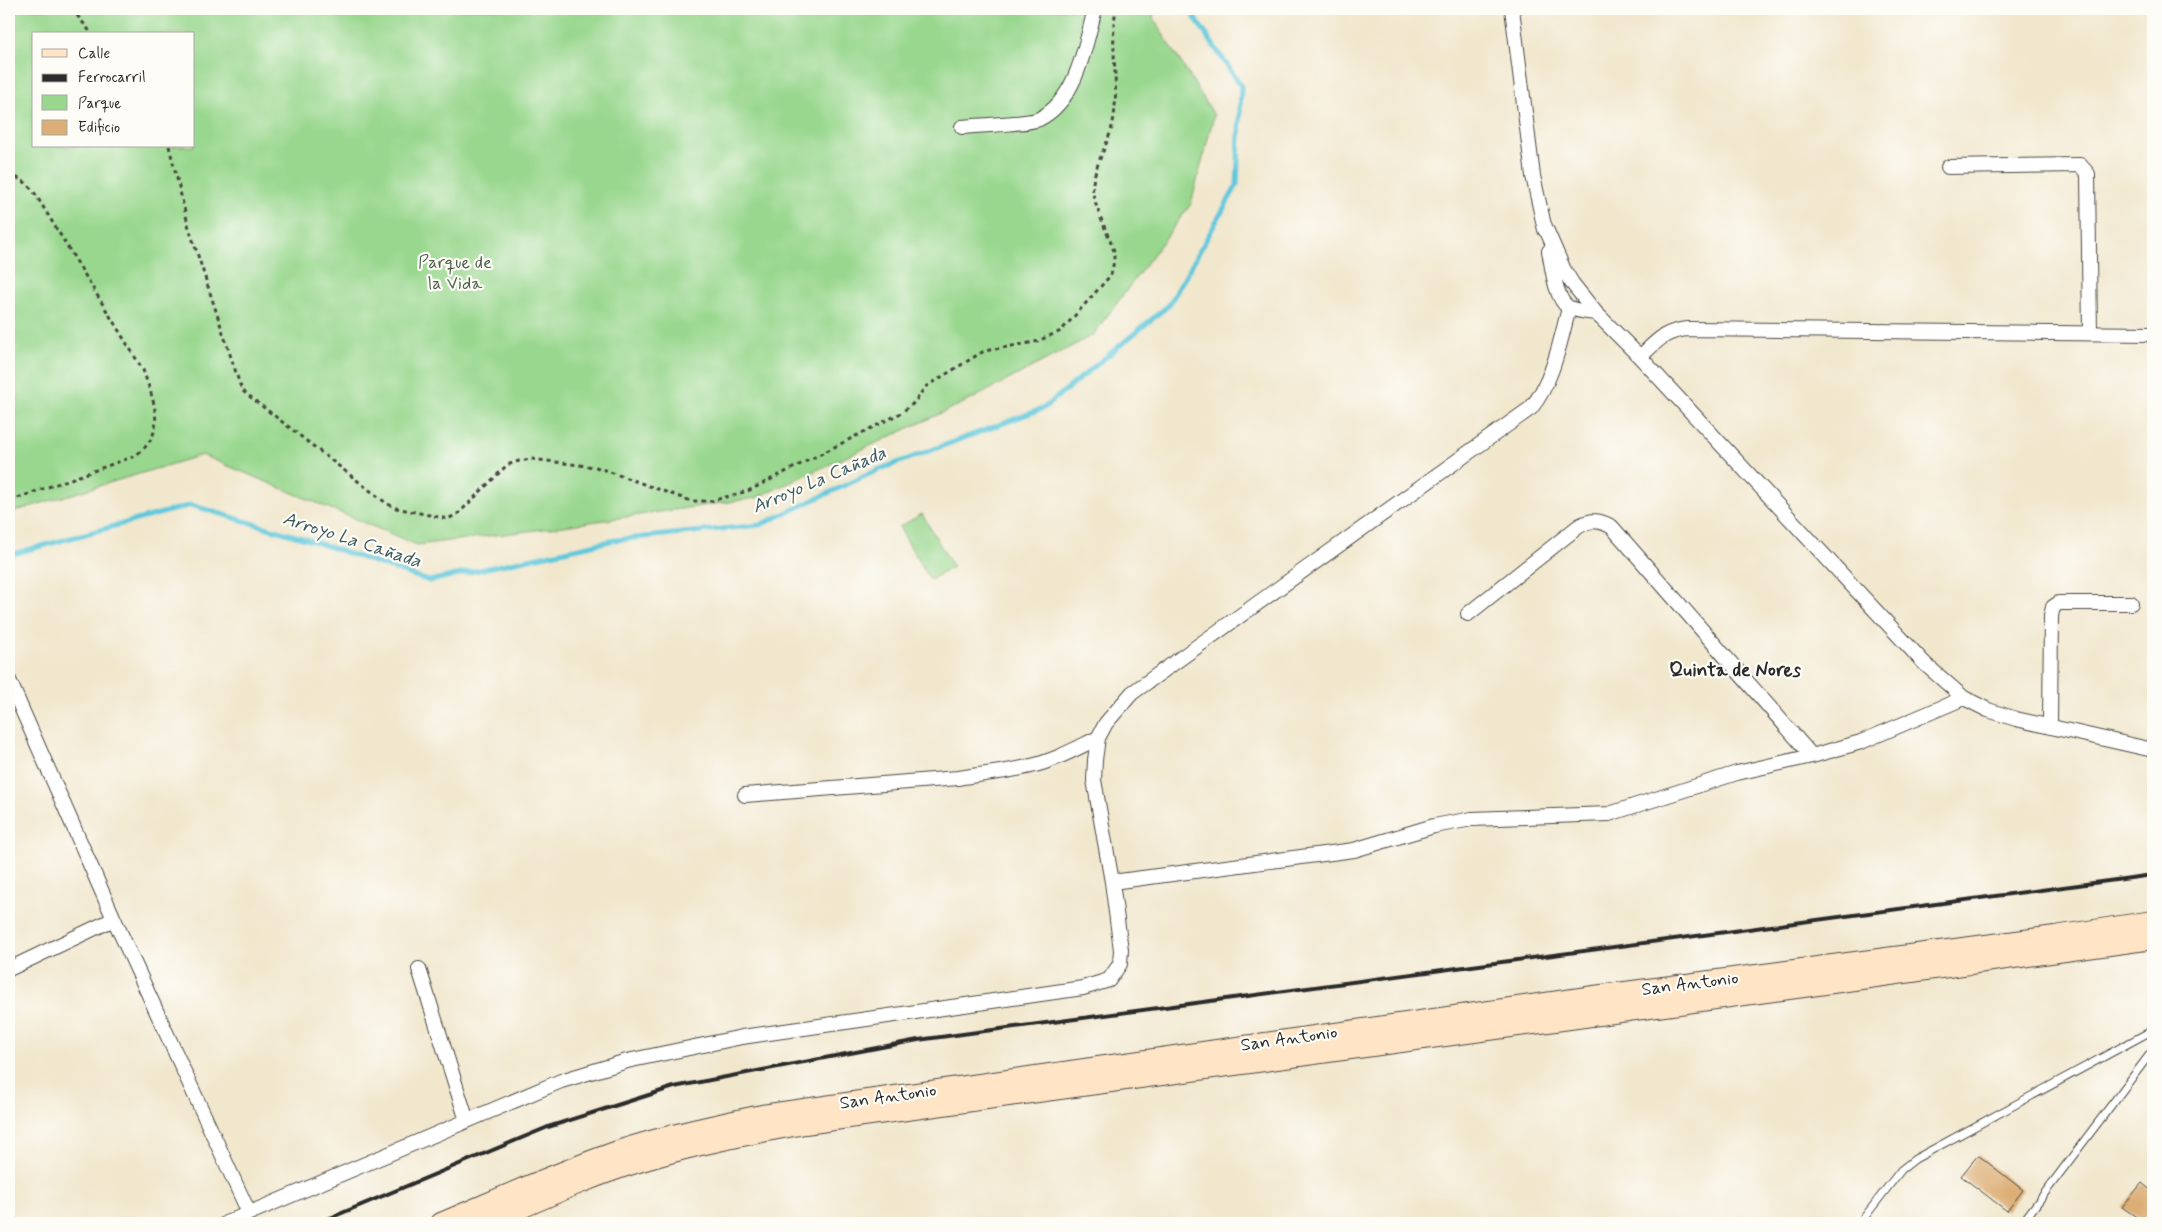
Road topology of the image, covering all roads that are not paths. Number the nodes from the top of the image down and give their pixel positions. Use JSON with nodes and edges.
{"nodes":[{"id":1,"x":1095,"y":9,"type":"edge"},
{"id":2,"x":1512,"y":9,"type":"edge"},
{"id":3,"x":962,"y":127,"type":"dead end"},
{"id":4,"x":1948,"y":167,"type":"dead end"},
{"id":5,"x":1543,"y":222,"type":"junction"},
{"id":6,"x":1569,"y":308,"type":"junction"},
{"id":7,"x":1596,"y":314,"type":"junction"},
{"id":8,"x":2090,"y":333,"type":"junction"},
{"id":9,"x":2153,"y":334,"type":"edge"},
{"id":10,"x":1640,"y":357,"type":"junction"},
{"id":11,"x":2131,"y":603,"type":"dead end"},
{"id":12,"x":1468,"y":614,"type":"dead end"},
{"id":13,"x":9,"y":680,"type":"edge"},
{"id":14,"x":1964,"y":698,"type":"junction"},
{"id":15,"x":2050,"y":727,"type":"junction"},
{"id":16,"x":1098,"y":738,"type":"junction"},
{"id":17,"x":2153,"y":750,"type":"edge"},
{"id":18,"x":1812,"y":756,"type":"junction"},
{"id":19,"x":745,"y":795,"type":"dead end"},
{"id":20,"x":1112,"y":882,"type":"junction"},
{"id":21,"x":114,"y":919,"type":"junction"},
{"id":22,"x":2153,"y":921,"type":"edge"},
{"id":23,"x":2153,"y":939,"type":"edge"},
{"id":24,"x":9,"y":969,"type":"edge"},
{"id":25,"x":419,"y":969,"type":"dead end"},
{"id":26,"x":2153,"y":1030,"type":"edge"},
{"id":27,"x":2153,"y":1050,"type":"edge"},
{"id":28,"x":467,"y":1121,"type":"junction"},
{"id":29,"x":249,"y":1213,"type":"junction"},
{"id":30,"x":226,"y":1223,"type":"edge"},
{"id":31,"x":441,"y":1223,"type":"edge"},
{"id":32,"x":487,"y":1223,"type":"edge"},
{"id":33,"x":1860,"y":1223,"type":"edge"},
{"id":34,"x":2022,"y":1223,"type":"edge"}],
"edges":[{"from":1,"to":3,"type":"street"},
{"from":2,"to":5,"type":"street"},
{"from":4,"to":8,"type":"street"},
{"from":5,"to":6,"type":"street"},
{"from":5,"to":7,"type":"street"},
{"from":6,"to":7,"type":"street"},
{"from":6,"to":16,"type":"street"},
{"from":7,"to":10,"type":"street"},
{"from":8,"to":9,"type":"street"},
{"from":8,"to":10,"type":"street"},
{"from":10,"to":14,"type":"street"},
{"from":11,"to":15,"type":"street"},
{"from":12,"to":18,"type":"street"},
{"from":13,"to":21,"type":"street"},
{"from":14,"to":15,"type":"street"},
{"from":14,"to":18,"type":"street"},
{"from":15,"to":17,"type":"street"},
{"from":16,"to":19,"type":"street"},
{"from":16,"to":20,"type":"street"},
{"from":18,"to":20,"type":"street"},
{"from":20,"to":28,"type":"street"},
{"from":21,"to":24,"type":"street"},
{"from":21,"to":29,"type":"street"},
{"from":22,"to":31,"type":"main road","name":"San Antonio"},
{"from":23,"to":32,"type":"main road","name":"San Antonio"},
{"from":25,"to":28,"type":"street"},
{"from":26,"to":33,"type":"lane"},
{"from":27,"to":34,"type":"lane"},
{"from":28,"to":29,"type":"street"},
{"from":29,"to":30,"type":"street"}]}
